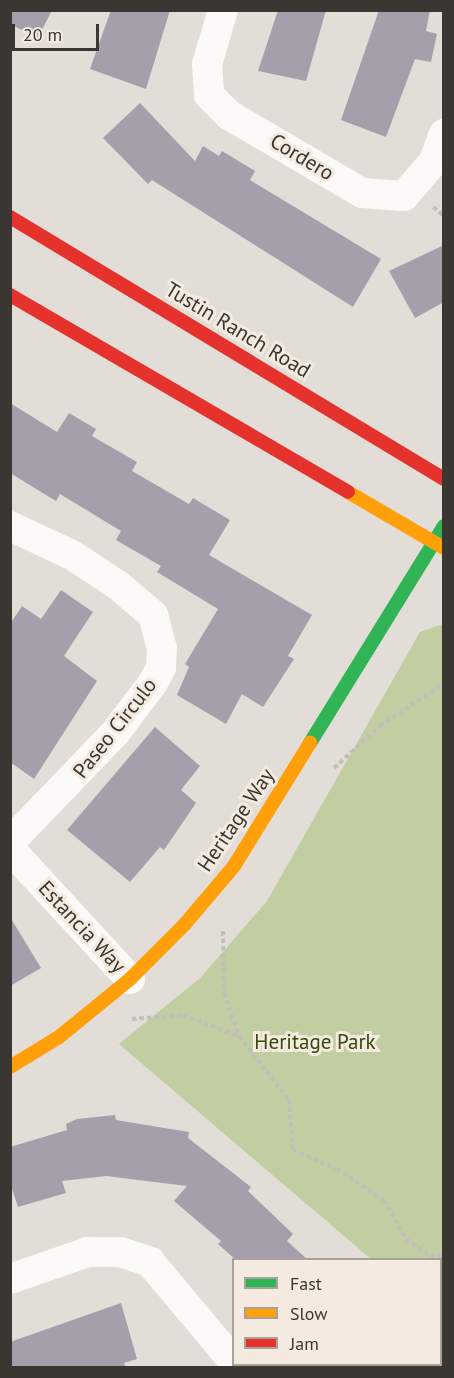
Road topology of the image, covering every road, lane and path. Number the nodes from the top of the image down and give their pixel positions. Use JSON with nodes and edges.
{"nodes":[{"id":1,"x":223,"y":10,"type":"edge"},
{"id":2,"x":444,"y":134,"type":"edge"},
{"id":3,"x":10,"y":217,"type":"edge"},
{"id":4,"x":10,"y":295,"type":"edge"},
{"id":5,"x":444,"y":479,"type":"edge"},
{"id":6,"x":10,"y":526,"type":"edge"},
{"id":7,"x":444,"y":526,"type":"edge"},
{"id":8,"x":439,"y":545,"type":"edge"},
{"id":9,"x":444,"y":683,"type":"edge"},
{"id":10,"x":334,"y":768,"type":"dead end"},
{"id":11,"x":10,"y":842,"type":"edge"},
{"id":12,"x":10,"y":849,"type":"edge"},
{"id":13,"x":223,"y":931,"type":"dead end"},
{"id":14,"x":130,"y":979,"type":"junction"},
{"id":15,"x":129,"y":1019,"type":"dead end"},
{"id":16,"x":239,"y":1036,"type":"junction"},
{"id":17,"x":10,"y":1066,"type":"edge"},
{"id":18,"x":444,"y":1256,"type":"edge"},
{"id":19,"x":10,"y":1279,"type":"edge"},
{"id":20,"x":232,"y":1361,"type":"edge"}],
"edges":[{"from":1,"to":2,"type":"street","name":"Cordero"},
{"from":3,"to":5,"type":"main road","name":"Tustin Ranch Road"},
{"from":4,"to":8,"type":"main road"},
{"from":6,"to":11,"type":"street","name":"Paseo Circulo"},
{"from":7,"to":8,"type":"main road","name":"Heritage Way"},
{"from":8,"to":14,"type":"main road","name":"Heritage Way"},
{"from":9,"to":10,"type":"path"},
{"from":12,"to":14,"type":"street","name":"Estancia Way"},
{"from":13,"to":16,"type":"path"},
{"from":14,"to":17,"type":"main road","name":"Heritage Way"},
{"from":15,"to":16,"type":"path"},
{"from":16,"to":18,"type":"path"},
{"from":19,"to":20,"type":"street"}]}
